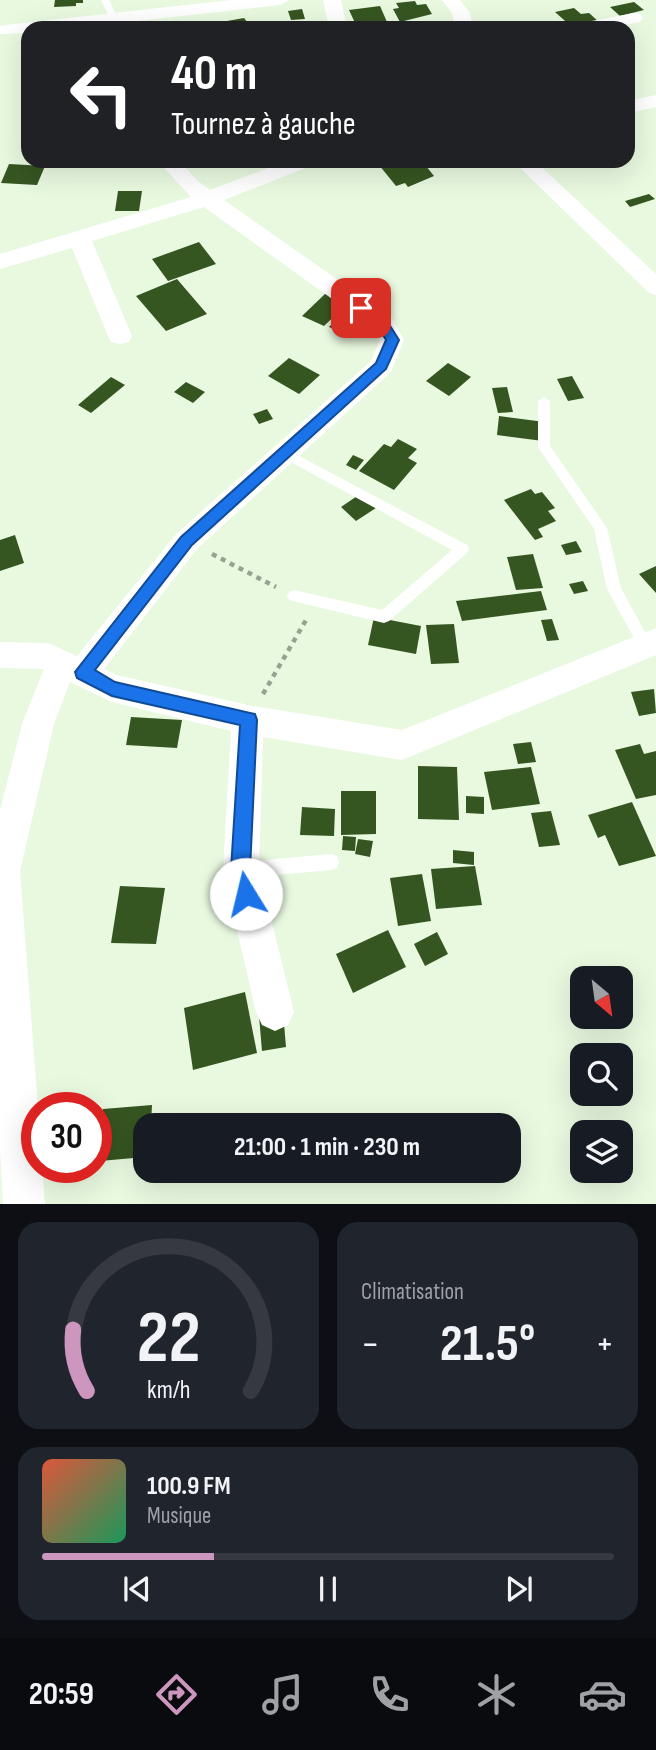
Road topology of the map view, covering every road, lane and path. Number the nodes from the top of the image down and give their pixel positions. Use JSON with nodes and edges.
{"nodes":[{"id":1,"x":105,"y":0,"type":"edge"},
{"id":2,"x":280,"y":0,"type":"edge"},
{"id":3,"x":332,"y":0,"type":"edge"},
{"id":4,"x":451,"y":0,"type":"edge"},
{"id":5,"x":114,"y":18,"type":"junction"},
{"id":6,"x":634,"y":18,"type":"dead end"},
{"id":7,"x":87,"y":21,"type":"edge"},
{"id":8,"x":336,"y":21,"type":"edge"},
{"id":9,"x":463,"y":21,"type":"edge"},
{"id":10,"x":618,"y":21,"type":"edge"},
{"id":11,"x":21,"y":28,"type":"edge"},
{"id":12,"x":5,"y":30,"type":"dead end"},
{"id":13,"x":656,"y":101,"type":"edge"},
{"id":14,"x":635,"y":106,"type":"edge"},
{"id":15,"x":174,"y":168,"type":"edge"},
{"id":16,"x":288,"y":168,"type":"edge"},
{"id":17,"x":530,"y":168,"type":"edge"},
{"id":18,"x":210,"y":198,"type":"junction"},
{"id":19,"x":79,"y":237,"type":"junction"},
{"id":20,"x":0,"y":262,"type":"edge"},
{"id":21,"x":656,"y":287,"type":"edge"},
{"id":22,"x":120,"y":336,"type":"dead end"},
{"id":23,"x":544,"y":401,"type":"dead end"},
{"id":24,"x":284,"y":453,"type":"junction"},
{"id":25,"x":187,"y":541,"type":"junction"},
{"id":26,"x":294,"y":596,"type":"junction"},
{"id":27,"x":651,"y":644,"type":"edge"},
{"id":28,"x":0,"y":655,"type":"edge"},
{"id":29,"x":73,"y":667,"type":"junction"},
{"id":30,"x":248,"y":720,"type":"junction"},
{"id":31,"x":331,"y":862,"type":"dead end"},
{"id":32,"x":240,"y":870,"type":"junction"},
{"id":33,"x":275,"y":1012,"type":"dead end"},
{"id":34,"x":24,"y":1204,"type":"edge"}],
"edges":[{"from":1,"to":5,"type":"lane"},
{"from":2,"to":5,"type":"street"},
{"from":3,"to":8,"type":"street"},
{"from":4,"to":9,"type":"street"},
{"from":5,"to":7,"type":"street"},
{"from":6,"to":10,"type":"street"},
{"from":11,"to":12,"type":"street"},
{"from":13,"to":14,"type":"street"},
{"from":15,"to":18,"type":"street"},
{"from":16,"to":18,"type":"street"},
{"from":17,"to":21,"type":"street"},
{"from":18,"to":19,"type":"street"},
{"from":18,"to":24,"type":"street"},
{"from":19,"to":20,"type":"street"},
{"from":19,"to":22,"type":"street"},
{"from":23,"to":27,"type":"lane"},
{"from":24,"to":25,"type":"street"},
{"from":24,"to":26,"type":"lane"},
{"from":25,"to":26,"type":"path"},
{"from":25,"to":29,"type":"street"},
{"from":26,"to":30,"type":"path"},
{"from":27,"to":30,"type":"street"},
{"from":28,"to":29,"type":"street"},
{"from":29,"to":30,"type":"street"},
{"from":29,"to":34,"type":"street"},
{"from":30,"to":32,"type":"street"},
{"from":31,"to":32,"type":"lane"},
{"from":32,"to":33,"type":"street"}]}
